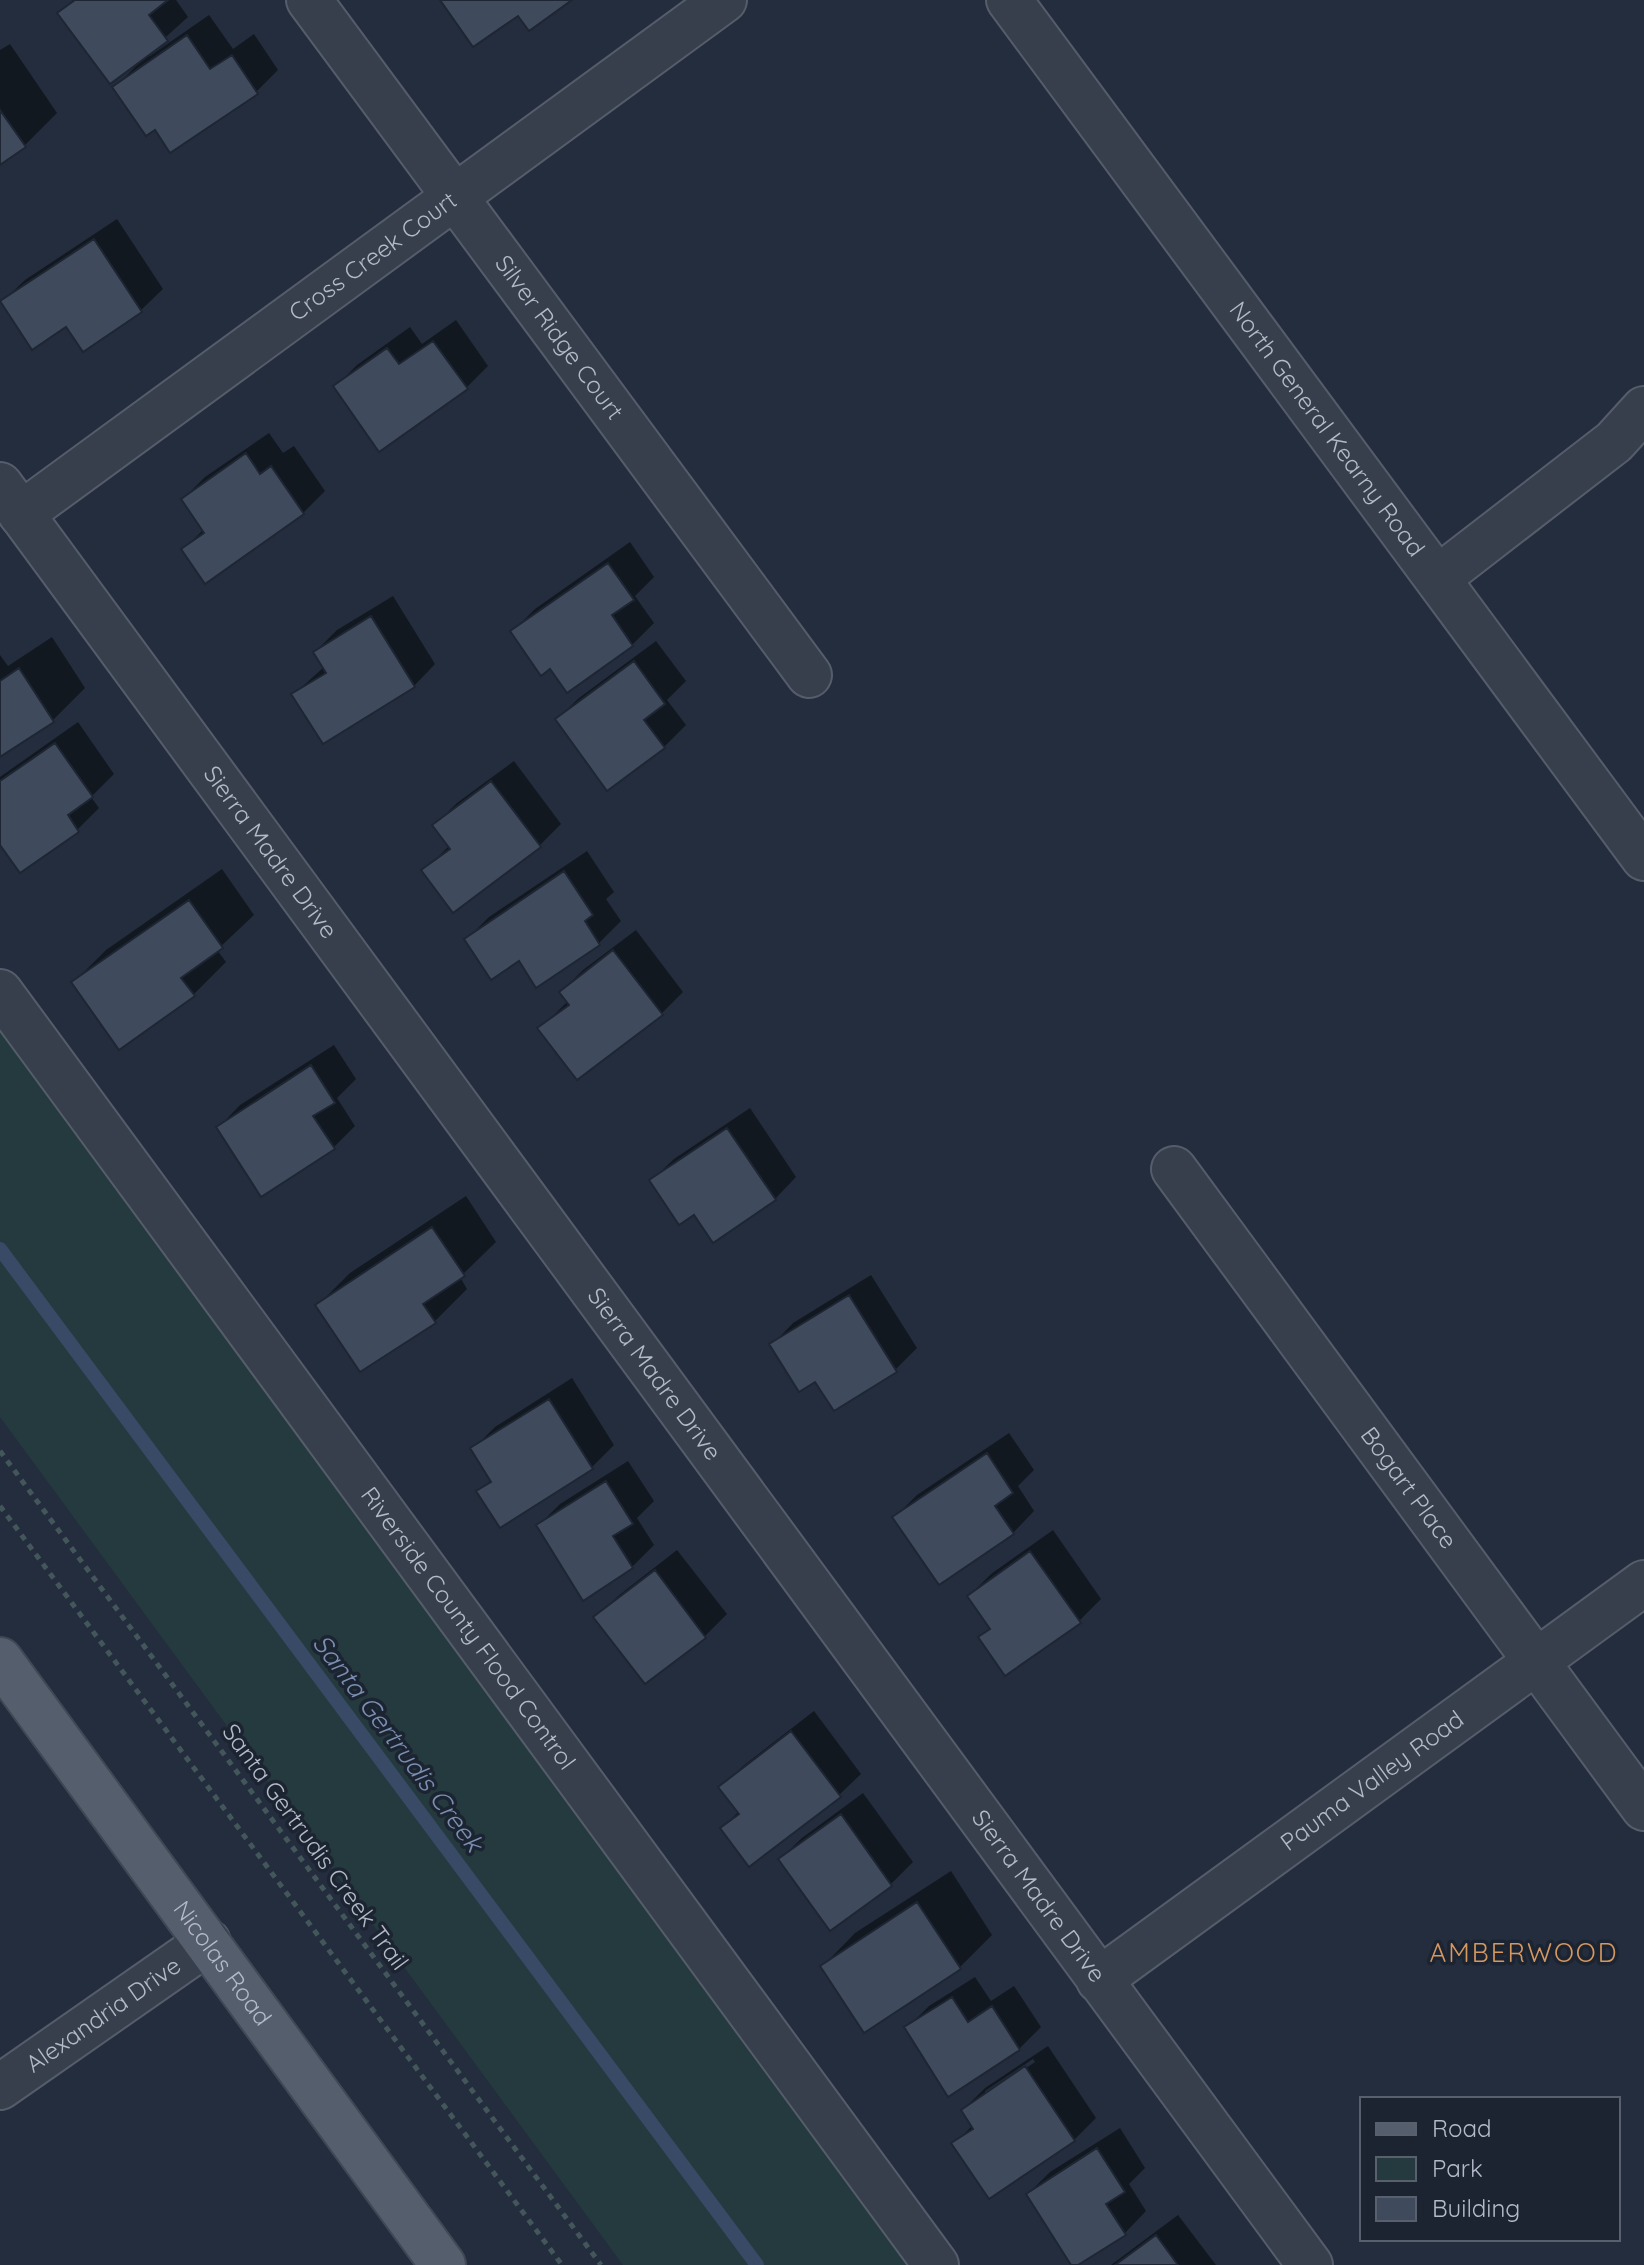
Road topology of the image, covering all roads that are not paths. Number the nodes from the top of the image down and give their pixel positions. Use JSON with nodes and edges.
{"nodes":[{"id":1,"x":309,"y":0,"type":"edge"},
{"id":2,"x":724,"y":0,"type":"edge"},
{"id":3,"x":1009,"y":0,"type":"edge"},
{"id":4,"x":453,"y":196,"type":"junction"},
{"id":5,"x":1644,"y":409,"type":"edge"},
{"id":6,"x":11,"y":500,"type":"edge"},
{"id":7,"x":1438,"y":578,"type":"junction"},
{"id":8,"x":809,"y":675,"type":"dead end"},
{"id":9,"x":1644,"y":858,"type":"edge"},
{"id":10,"x":0,"y":992,"type":"edge"},
{"id":11,"x":1174,"y":1169,"type":"dead end"},
{"id":12,"x":1644,"y":1583,"type":"edge"},
{"id":13,"x":0,"y":1660,"type":"edge"},
{"id":14,"x":1536,"y":1661,"type":"junction"},
{"id":15,"x":1644,"y":1808,"type":"edge"},
{"id":16,"x":208,"y":1942,"type":"junction"},
{"id":17,"x":1099,"y":1980,"type":"junction"},
{"id":18,"x":0,"y":2087,"type":"edge"},
{"id":19,"x":443,"y":2265,"type":"edge"},
{"id":20,"x":936,"y":2265,"type":"edge"},
{"id":21,"x":1310,"y":2265,"type":"edge"}],
"edges":[{"from":1,"to":4,"type":"street","name":"Silver Ridge Court"},
{"from":2,"to":4,"type":"street","name":"Cross Creek Court"},
{"from":3,"to":7,"type":"street","name":"North General Kearny Road"},
{"from":4,"to":6,"type":"street","name":"Cross Creek Court"},
{"from":4,"to":8,"type":"street","name":"Silver Ridge Court"},
{"from":5,"to":7,"type":"street"},
{"from":6,"to":17,"type":"street","name":"Sierra Madre Drive"},
{"from":7,"to":9,"type":"street","name":"North General Kearny Road"},
{"from":10,"to":20,"type":"street","name":"Riverside County Flood Control"},
{"from":11,"to":14,"type":"street","name":"Bogart Place"},
{"from":12,"to":14,"type":"street","name":"Pauma Valley Road"},
{"from":13,"to":16,"type":"main road","name":"Nicolas Road"},
{"from":14,"to":15,"type":"street","name":"Bogart Place"},
{"from":14,"to":17,"type":"street","name":"Pauma Valley Road"},
{"from":16,"to":18,"type":"street","name":"Alexandria Drive"},
{"from":16,"to":19,"type":"main road","name":"Nicolas Road"},
{"from":17,"to":21,"type":"street","name":"Sierra Madre Drive"}]}
